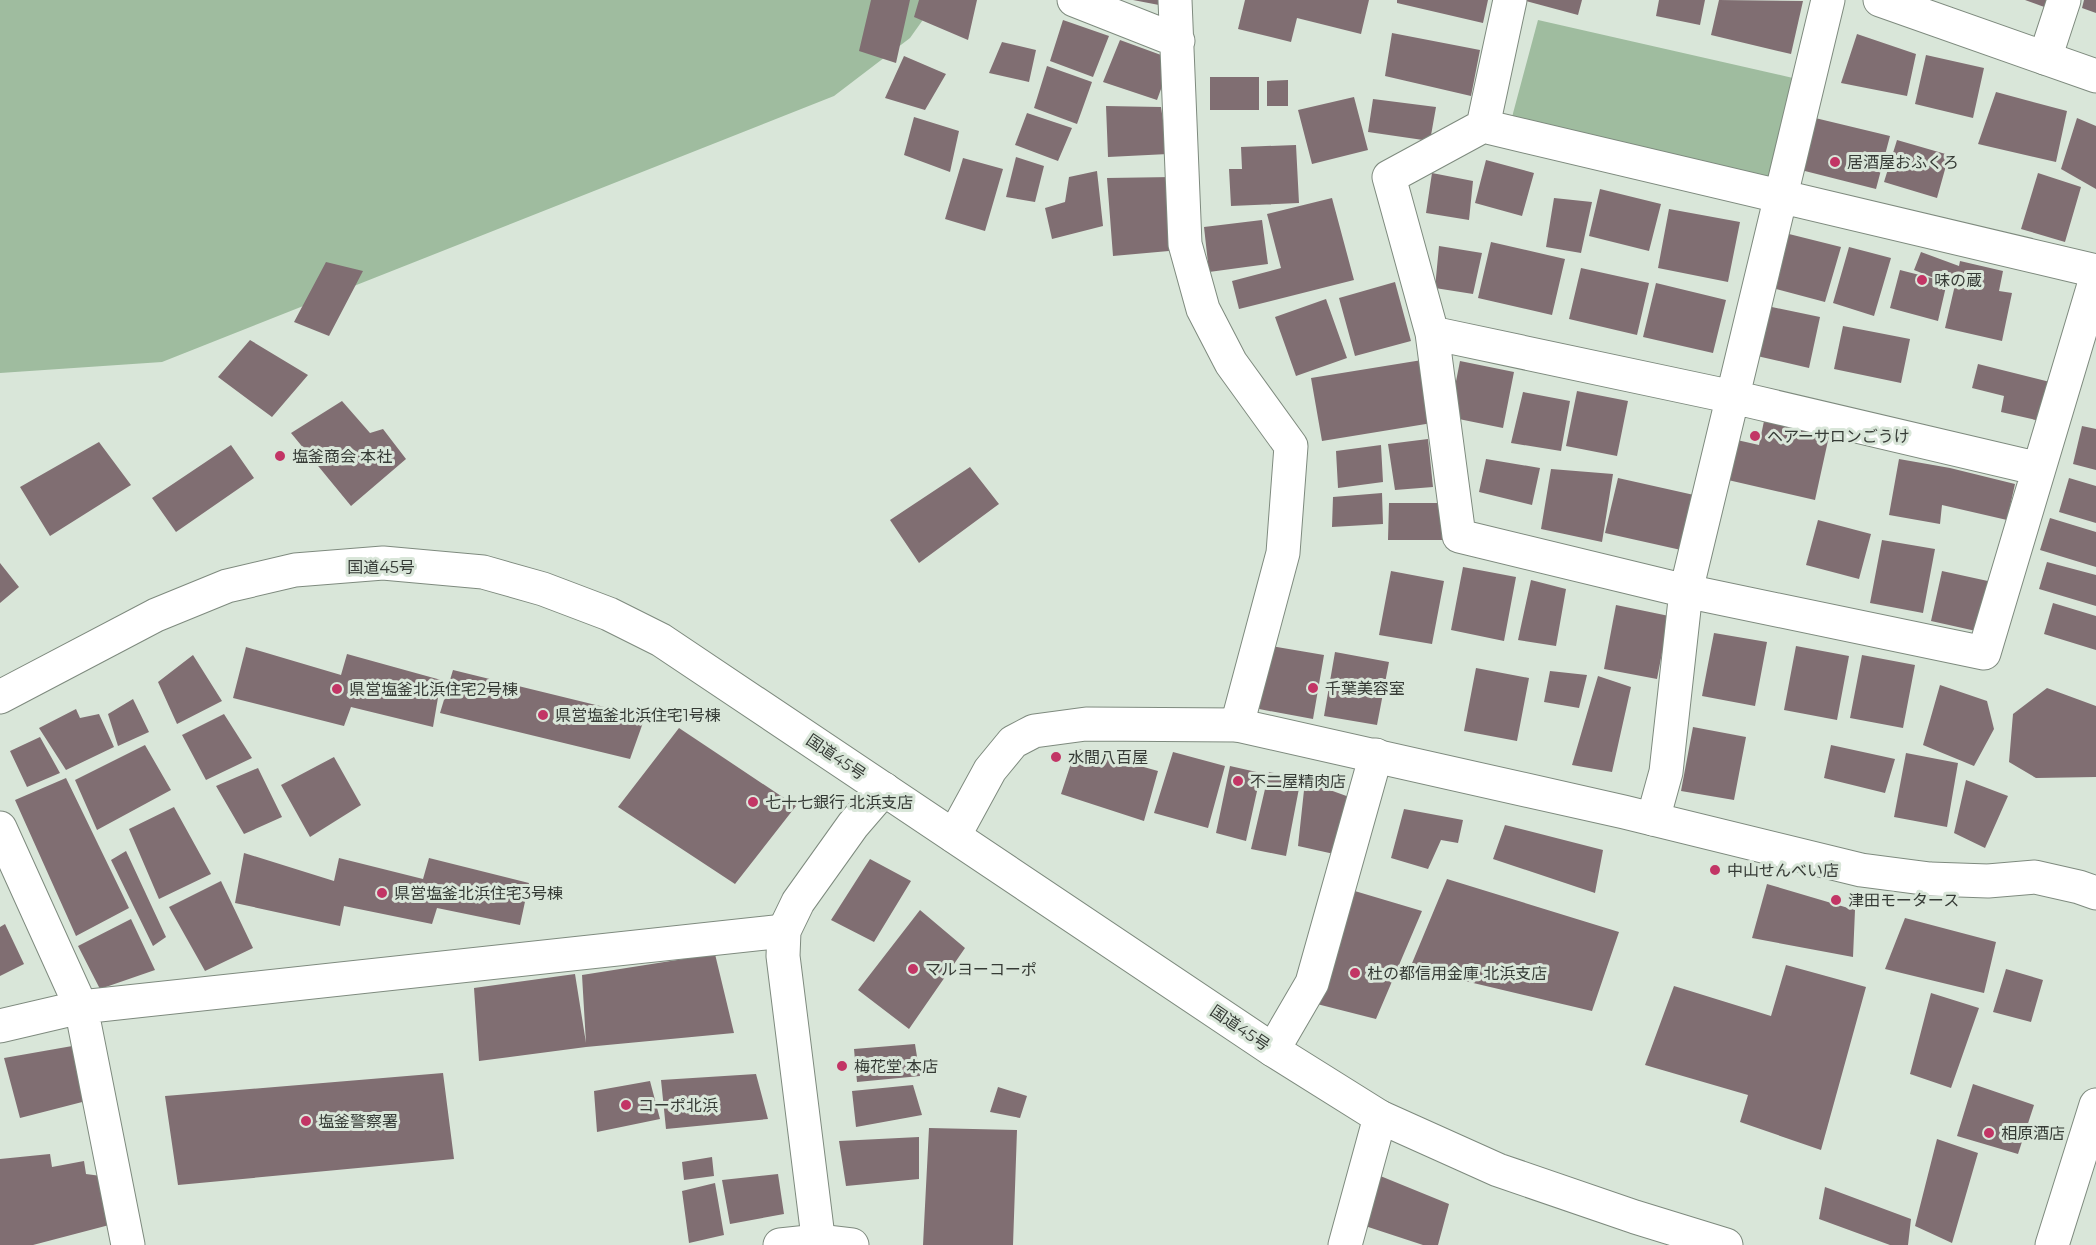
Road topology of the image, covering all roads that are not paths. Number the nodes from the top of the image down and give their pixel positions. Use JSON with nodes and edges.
{"nodes":[{"id":1,"x":1074,"y":0,"type":"edge"},
{"id":2,"x":1175,"y":0,"type":"edge"},
{"id":3,"x":1510,"y":0,"type":"edge"},
{"id":4,"x":1828,"y":0,"type":"edge"},
{"id":5,"x":1880,"y":0,"type":"edge"},
{"id":6,"x":2064,"y":0,"type":"edge"},
{"id":7,"x":1921,"y":7,"type":"edge"},
{"id":8,"x":1178,"y":41,"type":"junction"},
{"id":9,"x":2045,"y":58,"type":"junction"},
{"id":10,"x":2096,"y":76,"type":"edge"},
{"id":11,"x":1483,"y":126,"type":"junction"},
{"id":12,"x":1781,"y":196,"type":"junction"},
{"id":13,"x":2096,"y":271,"type":"edge"},
{"id":14,"x":2096,"y":278,"type":"edge"},
{"id":15,"x":1432,"y":333,"type":"junction"},
{"id":16,"x":1733,"y":397,"type":"junction"},
{"id":17,"x":2039,"y":469,"type":"junction"},
{"id":18,"x":1686,"y":591,"type":"junction"},
{"id":19,"x":0,"y":697,"type":"edge"},
{"id":20,"x":1237,"y":725,"type":"junction"},
{"id":21,"x":1376,"y":755,"type":"junction"},
{"id":22,"x":884,"y":789,"type":"junction"},
{"id":23,"x":1653,"y":819,"type":"junction"},
{"id":24,"x":0,"y":828,"type":"edge"},
{"id":25,"x":954,"y":836,"type":"junction"},
{"id":26,"x":2096,"y":892,"type":"edge"},
{"id":27,"x":784,"y":931,"type":"junction"},
{"id":28,"x":81,"y":1007,"type":"junction"},
{"id":29,"x":0,"y":1026,"type":"edge"},
{"id":30,"x":1273,"y":1050,"type":"junction"},
{"id":31,"x":2096,"y":1105,"type":"edge"},
{"id":32,"x":1380,"y":1117,"type":"junction"},
{"id":33,"x":819,"y":1243,"type":"edge"},
{"id":34,"x":128,"y":1245,"type":"edge"},
{"id":35,"x":780,"y":1245,"type":"edge"},
{"id":36,"x":852,"y":1245,"type":"edge"},
{"id":37,"x":1345,"y":1245,"type":"edge"},
{"id":38,"x":1726,"y":1245,"type":"edge"},
{"id":39,"x":2052,"y":1245,"type":"edge"}],
"edges":[{"from":1,"to":8,"type":"main road"},
{"from":2,"to":8,"type":"main road"},
{"from":3,"to":11,"type":"main road"},
{"from":4,"to":12,"type":"main road"},
{"from":5,"to":7,"type":"main road"},
{"from":6,"to":9,"type":"main road"},
{"from":7,"to":9,"type":"main road"},
{"from":8,"to":20,"type":"main road"},
{"from":9,"to":10,"type":"main road"},
{"from":11,"to":12,"type":"main road"},
{"from":11,"to":15,"type":"main road"},
{"from":12,"to":13,"type":"main road"},
{"from":12,"to":16,"type":"main road"},
{"from":14,"to":17,"type":"main road"},
{"from":15,"to":16,"type":"main road"},
{"from":15,"to":18,"type":"main road"},
{"from":16,"to":17,"type":"main road"},
{"from":16,"to":18,"type":"main road"},
{"from":17,"to":18,"type":"main road"},
{"from":18,"to":23,"type":"main road"},
{"from":19,"to":22,"type":"main road","name":"国道45号"},
{"from":20,"to":21,"type":"main road"},
{"from":20,"to":25,"type":"main road"},
{"from":21,"to":23,"type":"main road"},
{"from":21,"to":30,"type":"main road"},
{"from":22,"to":25,"type":"main road","name":"国道45号"},
{"from":22,"to":27,"type":"main road"},
{"from":23,"to":26,"type":"main road"},
{"from":24,"to":28,"type":"main road"},
{"from":25,"to":30,"type":"main road","name":"国道45号"},
{"from":27,"to":28,"type":"main road"},
{"from":27,"to":33,"type":"main road"},
{"from":28,"to":29,"type":"main road"},
{"from":28,"to":34,"type":"main road"},
{"from":30,"to":32,"type":"main road","name":"国道45号"},
{"from":31,"to":39,"type":"main road"},
{"from":32,"to":37,"type":"main road"},
{"from":32,"to":38,"type":"main road","name":"国道45号"},
{"from":33,"to":35,"type":"main road"},
{"from":33,"to":36,"type":"main road"}]}
